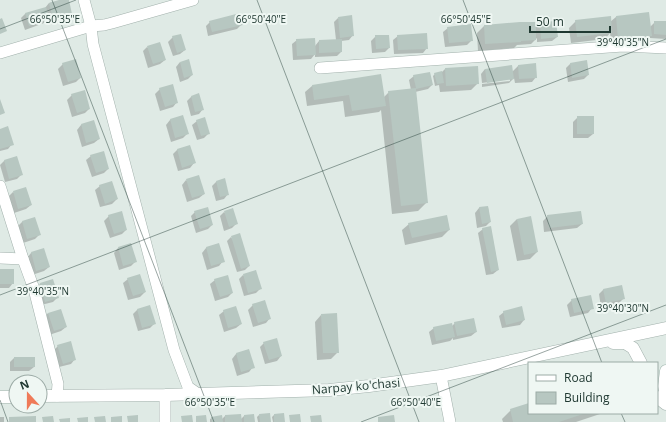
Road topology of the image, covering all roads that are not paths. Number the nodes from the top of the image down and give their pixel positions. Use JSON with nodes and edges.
{"nodes":[{"id":1,"x":84,"y":0,"type":"edge"},
{"id":2,"x":193,"y":0,"type":"edge"},
{"id":3,"x":91,"y":26,"type":"junction"},
{"id":4,"x":666,"y":48,"type":"edge"},
{"id":5,"x":0,"y":53,"type":"edge"},
{"id":6,"x":320,"y":68,"type":"dead end"},
{"id":7,"x":0,"y":186,"type":"edge"},
{"id":8,"x":0,"y":258,"type":"edge"},
{"id":9,"x":23,"y":259,"type":"junction"},
{"id":10,"x":666,"y":328,"type":"edge"},
{"id":11,"x":599,"y":342,"type":"junction"},
{"id":12,"x":642,"y":362,"type":"edge"},
{"id":13,"x":666,"y":371,"type":"edge"},
{"id":14,"x":441,"y":376,"type":"junction"},
{"id":15,"x":198,"y":394,"type":"junction"},
{"id":16,"x":165,"y":395,"type":"junction"},
{"id":17,"x":48,"y":396,"type":"edge"},
{"id":18,"x":57,"y":396,"type":"junction"},
{"id":19,"x":666,"y":396,"type":"edge"},
{"id":20,"x":658,"y":398,"type":"edge"},
{"id":21,"x":666,"y":404,"type":"edge"},
{"id":22,"x":164,"y":422,"type":"edge"},
{"id":23,"x":450,"y":422,"type":"edge"}],
"edges":[{"from":1,"to":3,"type":"street"},
{"from":2,"to":3,"type":"street"},
{"from":3,"to":5,"type":"street"},
{"from":3,"to":15,"type":"street"},
{"from":4,"to":6,"type":"street"},
{"from":7,"to":9,"type":"street"},
{"from":8,"to":9,"type":"street"},
{"from":9,"to":18,"type":"street"},
{"from":10,"to":11,"type":"street","name":"Narpay ko'chasi"},
{"from":11,"to":12,"type":"street"},
{"from":11,"to":14,"type":"street","name":"Narpay ko'chasi"},
{"from":13,"to":19,"type":"street"},
{"from":14,"to":15,"type":"street","name":"Narpay ko'chasi"},
{"from":14,"to":23,"type":"street"},
{"from":15,"to":16,"type":"street","name":"Narpay ko'chasi"},
{"from":16,"to":18,"type":"street","name":"Narpay ko'chasi"},
{"from":16,"to":22,"type":"street"},
{"from":17,"to":18,"type":"street","name":"Narpay ko'chasi"},
{"from":20,"to":21,"type":"street"}]}
